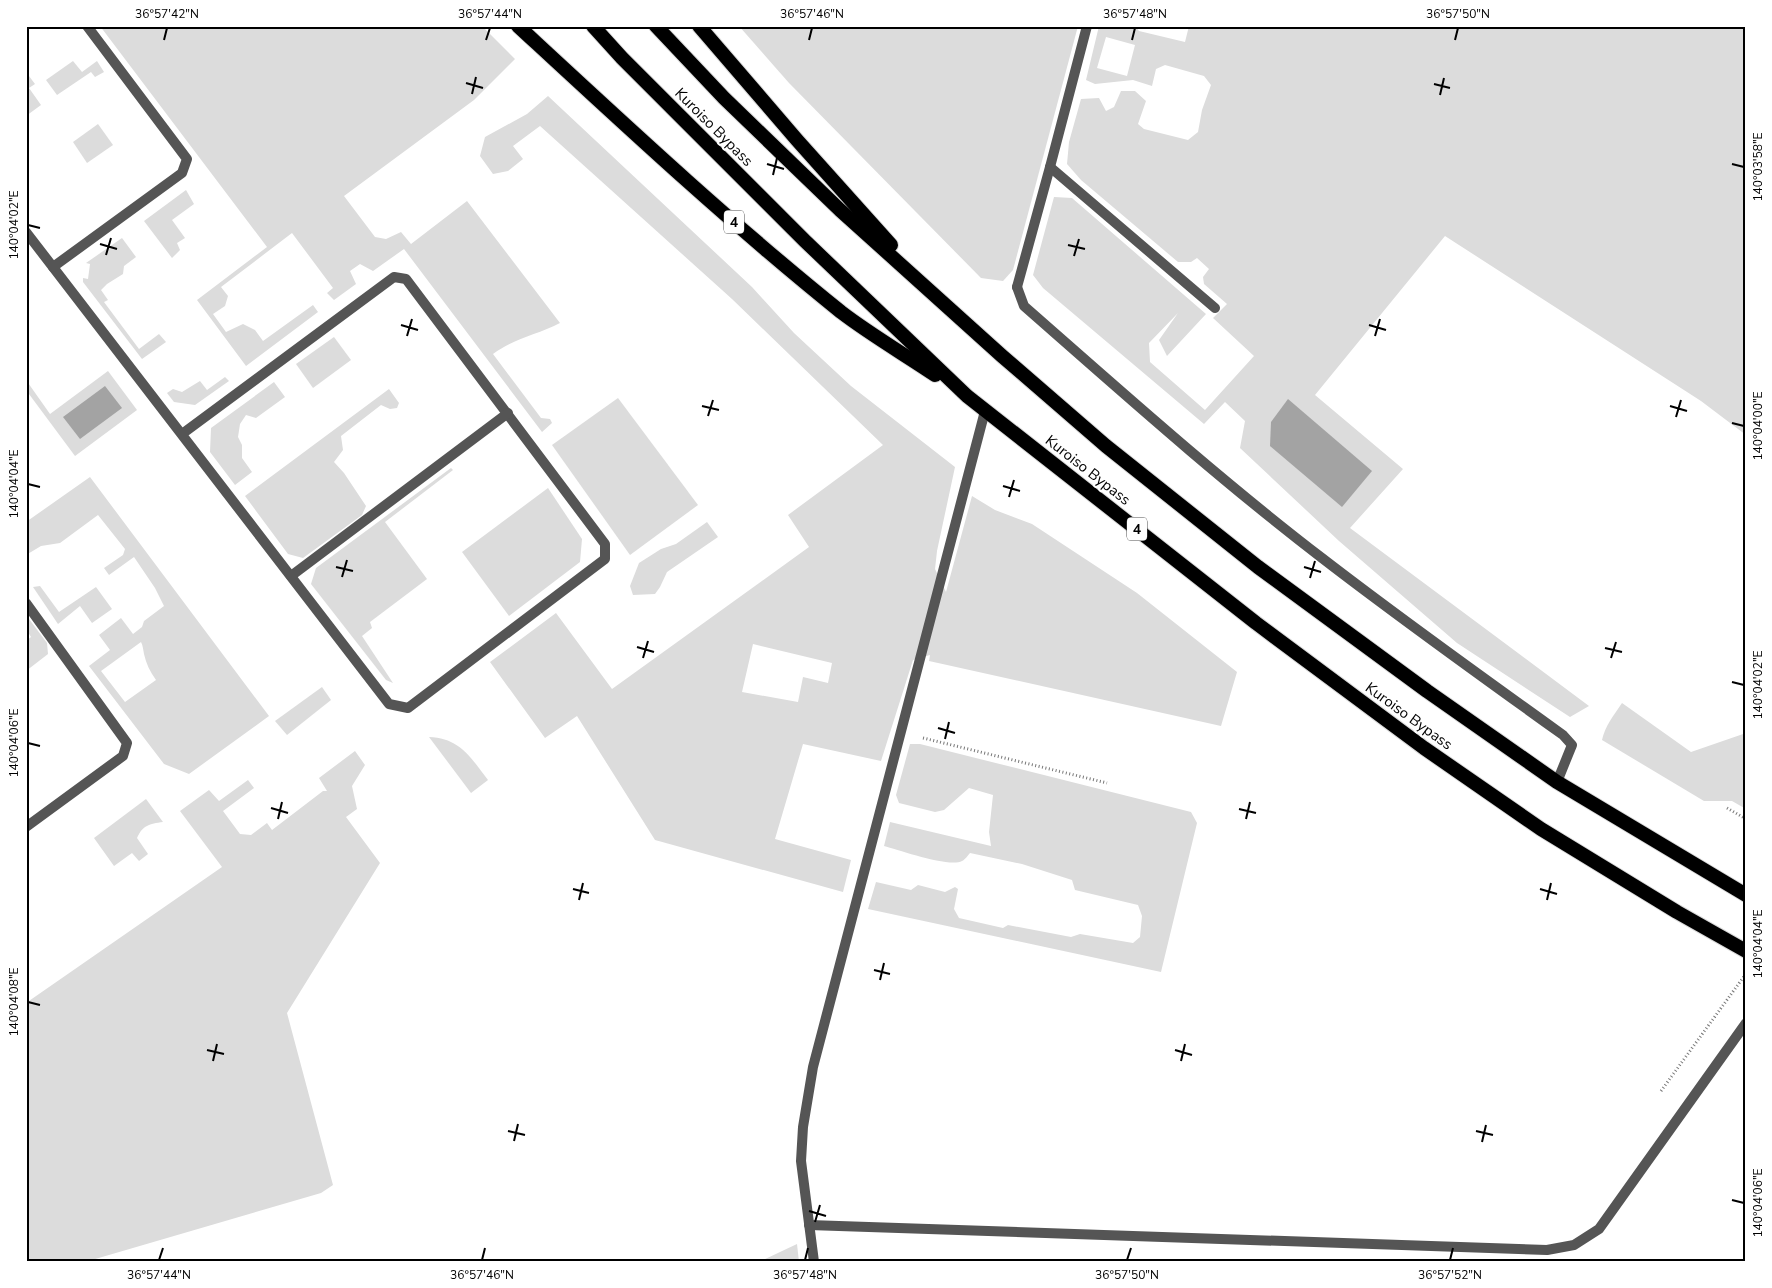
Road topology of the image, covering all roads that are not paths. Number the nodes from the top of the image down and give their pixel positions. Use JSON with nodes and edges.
{"nodes":[{"id":1,"x":87,"y":26,"type":"edge"},
{"id":2,"x":518,"y":26,"type":"edge"},
{"id":3,"x":593,"y":26,"type":"edge"},
{"id":4,"x":656,"y":26,"type":"edge"},
{"id":5,"x":699,"y":26,"type":"edge"},
{"id":6,"x":1087,"y":26,"type":"edge"},
{"id":7,"x":1050,"y":167,"type":"junction"},
{"id":8,"x":26,"y":232,"type":"edge"},
{"id":9,"x":53,"y":267,"type":"junction"},
{"id":10,"x":939,"y":298,"type":"junction"},
{"id":11,"x":1215,"y":308,"type":"dead end"},
{"id":12,"x":967,"y":396,"type":"junction"},
{"id":13,"x":985,"y":411,"type":"junction"},
{"id":14,"x":508,"y":413,"type":"junction"},
{"id":15,"x":182,"y":434,"type":"junction"},
{"id":16,"x":291,"y":576,"type":"junction"},
{"id":17,"x":26,"y":604,"type":"edge"},
{"id":18,"x":1557,"y":782,"type":"junction"},
{"id":19,"x":26,"y":827,"type":"edge"},
{"id":20,"x":1746,"y":895,"type":"edge"},
{"id":21,"x":1746,"y":950,"type":"edge"},
{"id":22,"x":1746,"y":1023,"type":"edge"},
{"id":23,"x":809,"y":1225,"type":"junction"},
{"id":24,"x":814,"y":1262,"type":"edge"}],
"edges":[{"from":1,"to":9,"type":"street"},
{"from":2,"to":12,"type":"highway","number":"4"},
{"from":3,"to":12,"type":"highway","name":"Kuroiso Bypass","number":"4"},
{"from":4,"to":10,"type":"highway","name":"Kuroiso Bypass"},
{"from":5,"to":10,"type":"highway"},
{"from":6,"to":7,"type":"street"},
{"from":7,"to":11,"type":"street"},
{"from":7,"to":18,"type":"street"},
{"from":8,"to":9,"type":"street"},
{"from":9,"to":15,"type":"street"},
{"from":10,"to":18,"type":"highway","name":"Kuroiso Bypass"},
{"from":12,"to":13,"type":"highway","name":"Kuroiso Bypass","number":"4"},
{"from":13,"to":21,"type":"highway","name":"Kuroiso Bypass","number":"4"},
{"from":13,"to":23,"type":"street"},
{"from":14,"to":15,"type":"street"},
{"from":14,"to":16,"type":"street"},
{"from":14,"to":16,"type":"street"},
{"from":15,"to":16,"type":"street"},
{"from":17,"to":19,"type":"street"},
{"from":18,"to":20,"type":"highway","name":"Kuroiso Bypass"},
{"from":22,"to":23,"type":"street"},
{"from":23,"to":24,"type":"street"}]}
